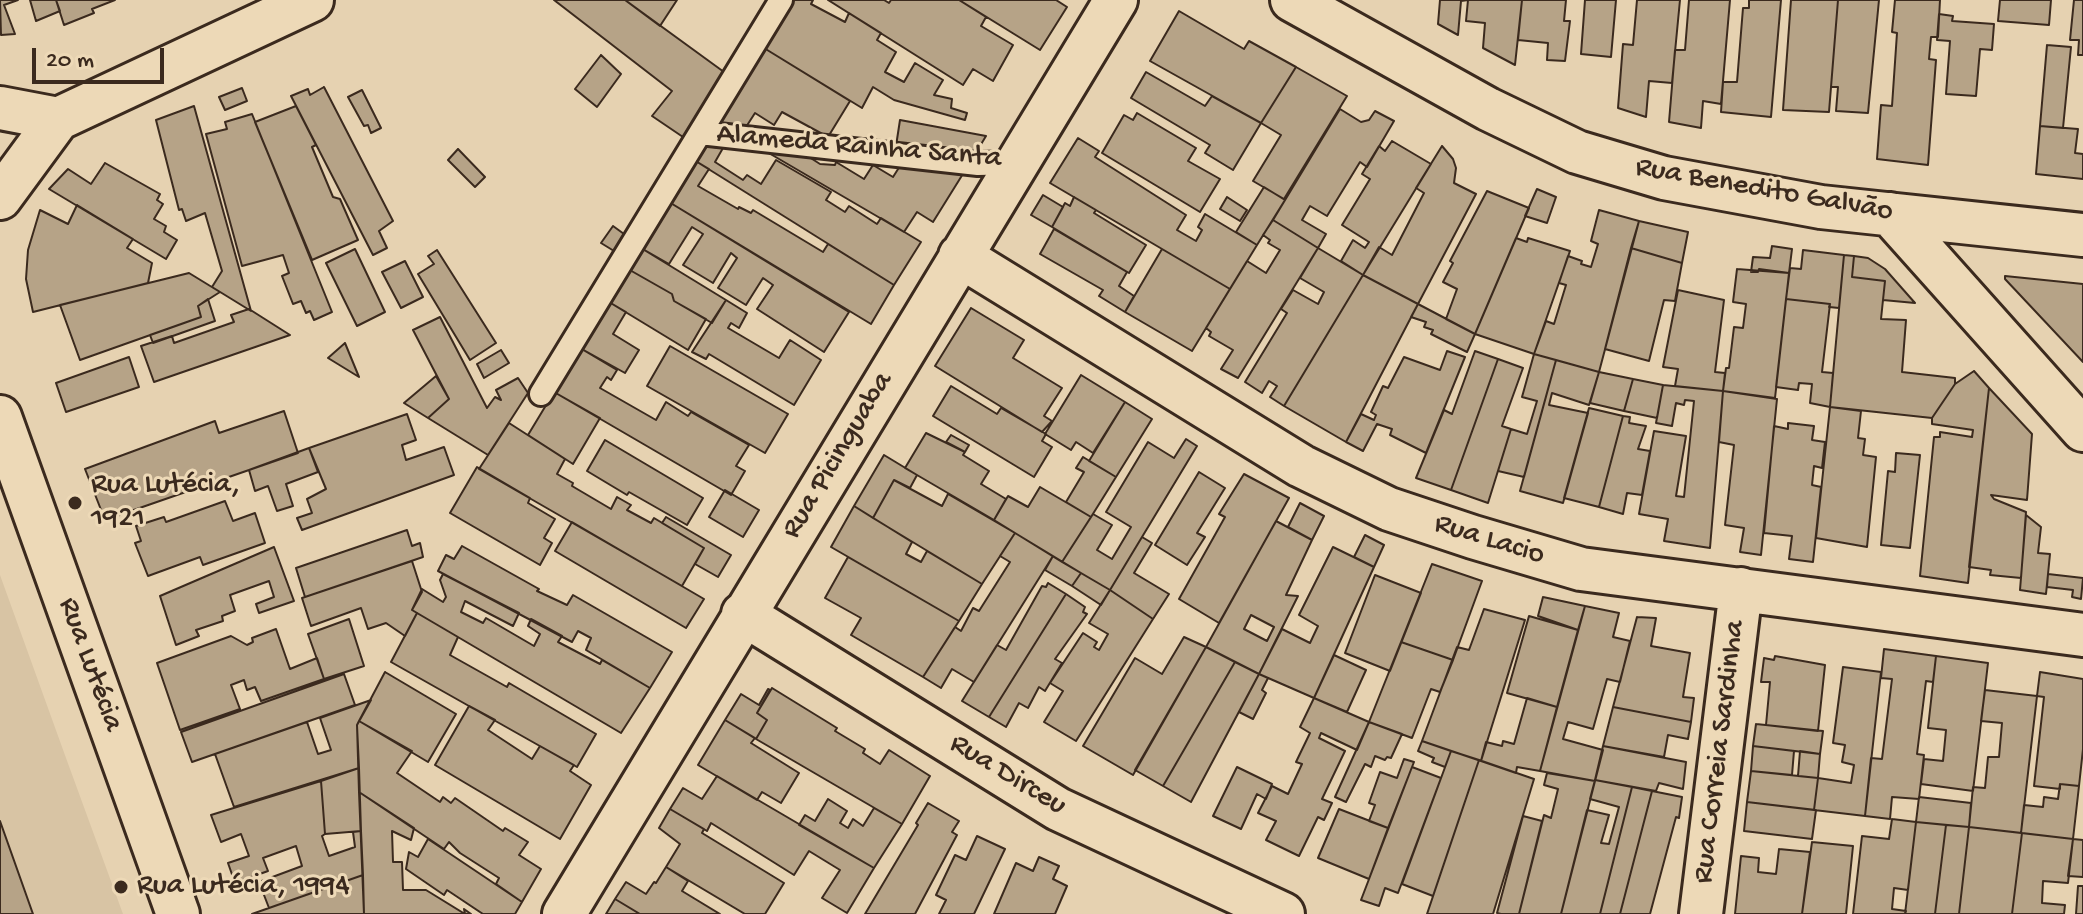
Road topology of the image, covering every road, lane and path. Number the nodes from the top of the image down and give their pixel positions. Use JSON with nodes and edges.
{"nodes":[{"id":1,"x":312,"y":0,"type":"edge"},
{"id":2,"x":781,"y":0,"type":"edge"},
{"id":3,"x":1116,"y":0,"type":"edge"},
{"id":4,"x":1292,"y":0,"type":"edge"},
{"id":5,"x":0,"y":108,"type":"edge"},
{"id":6,"x":58,"y":119,"type":"junction"},
{"id":7,"x":700,"y":133,"type":"junction"},
{"id":8,"x":1017,"y":163,"type":"junction"},
{"id":9,"x":0,"y":198,"type":"edge"},
{"id":10,"x":1890,"y":214,"type":"junction"},
{"id":11,"x":2083,"y":235,"type":"edge"},
{"id":12,"x":960,"y":256,"type":"junction"},
{"id":13,"x":541,"y":394,"type":"dead end"},
{"id":14,"x":0,"y":417,"type":"edge"},
{"id":15,"x":2083,"y":430,"type":"edge"},
{"id":16,"x":1741,"y":589,"type":"junction"},
{"id":17,"x":743,"y":614,"type":"junction"},
{"id":18,"x":2083,"y":635,"type":"edge"},
{"id":19,"x":178,"y":914,"type":"edge"},
{"id":20,"x":564,"y":914,"type":"edge"},
{"id":21,"x":1283,"y":914,"type":"edge"},
{"id":22,"x":1701,"y":914,"type":"edge"}],
"edges":[{"from":1,"to":6,"type":"street"},
{"from":2,"to":7,"type":"lane","name":"Alameda Rainha Santa"},
{"from":3,"to":8,"type":"street","name":"Rua Picinguaba"},
{"from":4,"to":10,"type":"street","name":"Rua Benedito Galvão"},
{"from":5,"to":6,"type":"street"},
{"from":6,"to":9,"type":"street"},
{"from":7,"to":8,"type":"lane","name":"Alameda Rainha Santa"},
{"from":7,"to":13,"type":"lane","name":"Alameda Rainha Santa"},
{"from":8,"to":12,"type":"street","name":"Rua Picinguaba"},
{"from":10,"to":11,"type":"street","name":"Rua Benedito Galvão"},
{"from":10,"to":15,"type":"street"},
{"from":12,"to":16,"type":"street","name":"Rua Lacio"},
{"from":12,"to":17,"type":"street","name":"Rua Picinguaba"},
{"from":14,"to":19,"type":"street","name":"Rua Lutécia"},
{"from":16,"to":18,"type":"street","name":"Rua Lacio"},
{"from":16,"to":22,"type":"street","name":"Rua Correia Sardinha"},
{"from":17,"to":20,"type":"street","name":"Rua Picinguaba"},
{"from":17,"to":21,"type":"street","name":"Rua Dirceu"}]}
